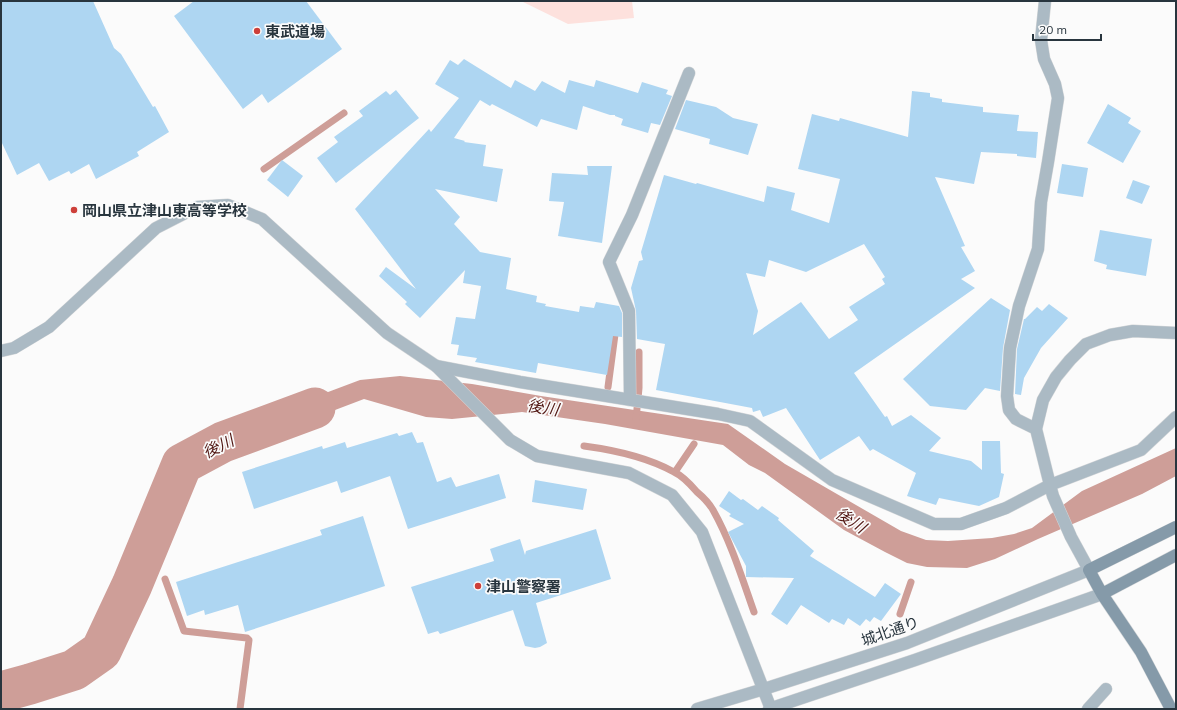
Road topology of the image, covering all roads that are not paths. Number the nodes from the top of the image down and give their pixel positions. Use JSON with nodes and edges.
{"nodes":[{"id":1,"x":1045,"y":1,"type":"edge"},
{"id":2,"x":689,"y":73,"type":"dead end"},
{"id":3,"x":1176,"y":333,"type":"edge"},
{"id":4,"x":1,"y":351,"type":"edge"},
{"id":5,"x":436,"y":366,"type":"junction"},
{"id":6,"x":630,"y":400,"type":"junction"},
{"id":7,"x":1176,"y":417,"type":"edge"},
{"id":8,"x":1036,"y":429,"type":"junction"},
{"id":9,"x":1052,"y":491,"type":"junction"},
{"id":10,"x":1176,"y":527,"type":"edge"},
{"id":11,"x":1176,"y":555,"type":"edge"},
{"id":12,"x":1089,"y":570,"type":"junction"},
{"id":13,"x":1102,"y":594,"type":"junction"},
{"id":14,"x":1106,"y":688,"type":"dead end"},
{"id":15,"x":764,"y":689,"type":"junction"},
{"id":16,"x":697,"y":709,"type":"edge"},
{"id":17,"x":770,"y":709,"type":"edge"},
{"id":18,"x":1088,"y":709,"type":"edge"},
{"id":19,"x":1171,"y":709,"type":"edge"}],
"edges":[{"from":1,"to":8,"type":"street"},
{"from":2,"to":6,"type":"street"},
{"from":3,"to":8,"type":"street"},
{"from":4,"to":5,"type":"street"},
{"from":5,"to":6,"type":"street"},
{"from":5,"to":15,"type":"street"},
{"from":6,"to":9,"type":"street"},
{"from":7,"to":9,"type":"street"},
{"from":8,"to":9,"type":"street"},
{"from":9,"to":12,"type":"street"},
{"from":10,"to":12,"type":"main road"},
{"from":11,"to":13,"type":"main road"},
{"from":12,"to":13,"type":"main road"},
{"from":12,"to":15,"type":"street","name":"城北通り"},
{"from":13,"to":17,"type":"street"},
{"from":13,"to":19,"type":"main road"},
{"from":14,"to":18,"type":"street"},
{"from":15,"to":16,"type":"street","name":"城北通り"},
{"from":15,"to":17,"type":"street"}]}
